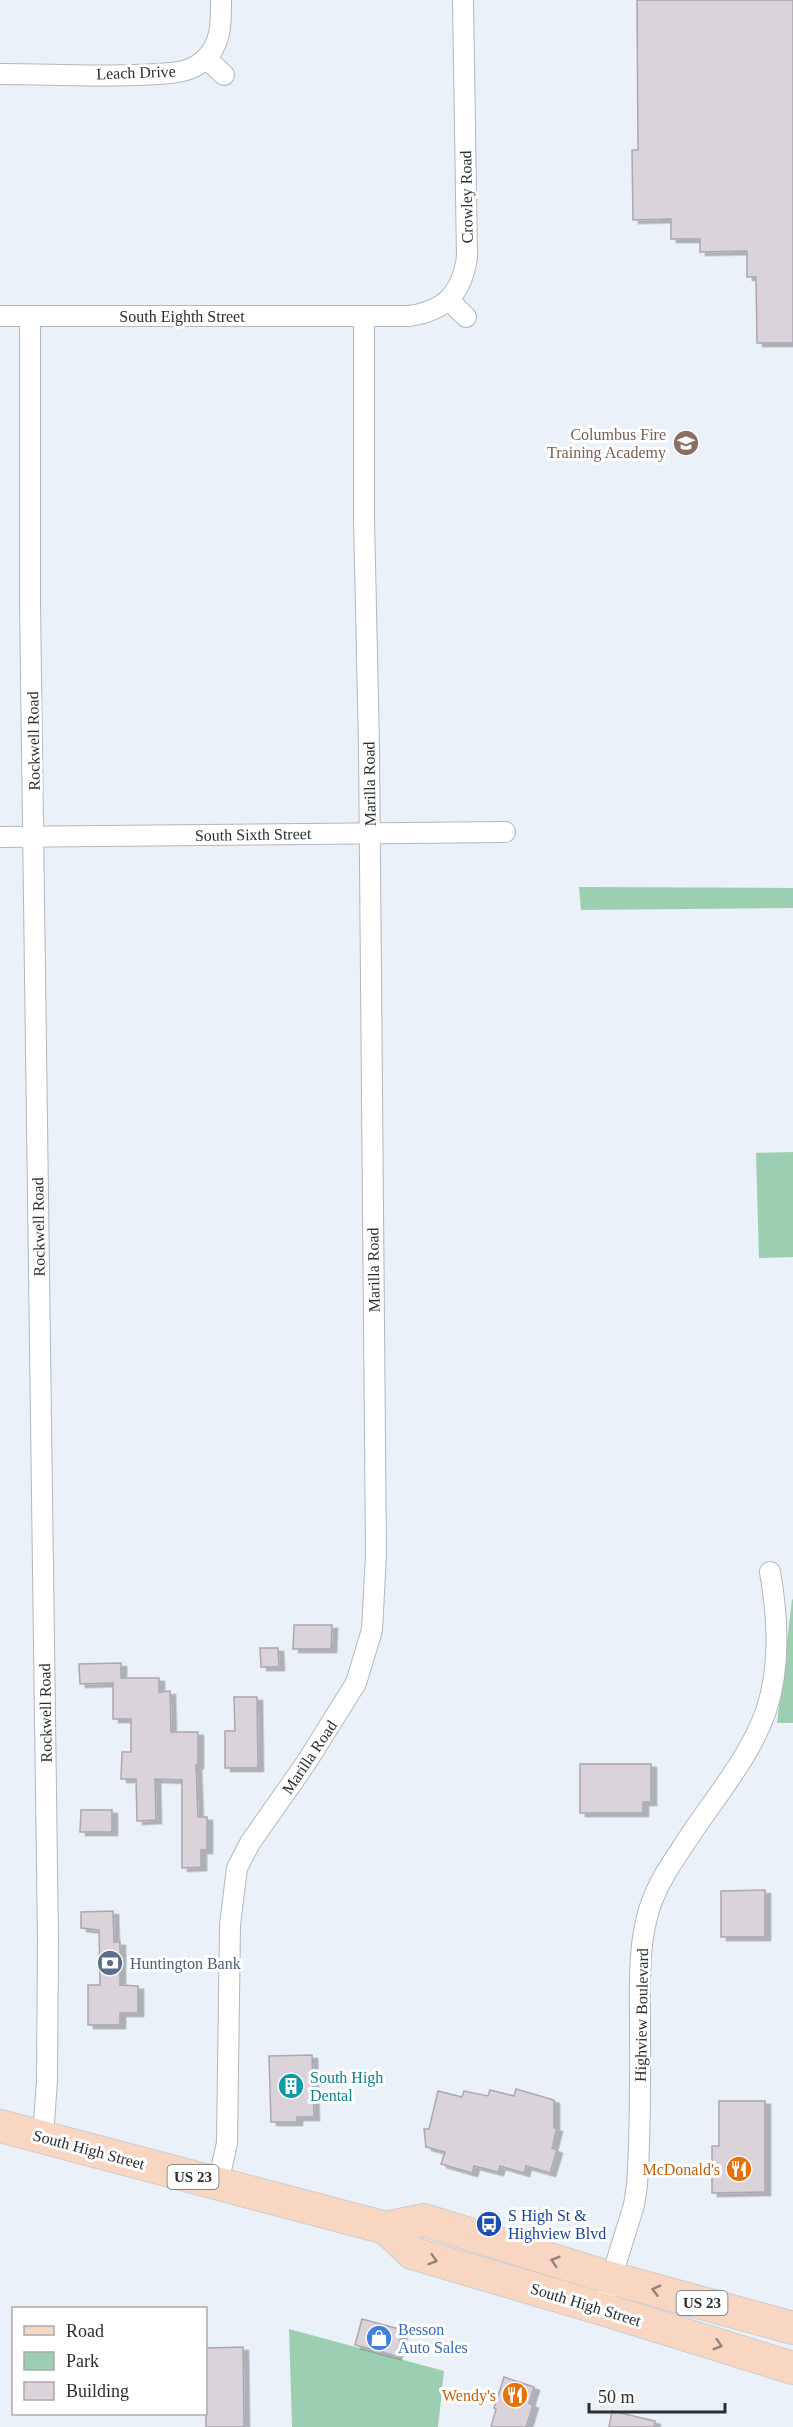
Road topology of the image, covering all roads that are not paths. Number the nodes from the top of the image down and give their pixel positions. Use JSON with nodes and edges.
{"nodes":[{"id":1,"x":221,"y":0,"type":"edge"},
{"id":2,"x":464,"y":0,"type":"edge"},
{"id":3,"x":206,"y":58,"type":"junction"},
{"id":4,"x":0,"y":74,"type":"edge"},
{"id":5,"x":224,"y":75,"type":"dead end"},
{"id":6,"x":449,"y":300,"type":"junction"},
{"id":7,"x":0,"y":316,"type":"edge"},
{"id":8,"x":30,"y":316,"type":"junction"},
{"id":9,"x":364,"y":316,"type":"junction"},
{"id":10,"x":466,"y":317,"type":"dead end"},
{"id":11,"x":505,"y":832,"type":"dead end"},
{"id":12,"x":370,"y":833,"type":"junction"},
{"id":13,"x":34,"y":836,"type":"junction"},
{"id":14,"x":0,"y":837,"type":"edge"},
{"id":15,"x":770,"y":1572,"type":"dead end"},
{"id":16,"x":0,"y":2126,"type":"edge"},
{"id":17,"x":43,"y":2137,"type":"junction"},
{"id":18,"x":218,"y":2183,"type":"junction"},
{"id":19,"x":386,"y":2228,"type":"junction"},
{"id":20,"x":611,"y":2278,"type":"junction"},
{"id":21,"x":602,"y":2308,"type":"junction"},
{"id":22,"x":793,"y":2328,"type":"edge"},
{"id":23,"x":793,"y":2368,"type":"edge"}],
"edges":[{"from":1,"to":3,"type":"street"},
{"from":2,"to":6,"type":"street","name":"Crowley Road"},
{"from":3,"to":4,"type":"street","name":"Leach Drive"},
{"from":3,"to":5,"type":"street"},
{"from":6,"to":9,"type":"street"},
{"from":6,"to":10,"type":"street"},
{"from":7,"to":8,"type":"street","name":"South Eighth Street"},
{"from":8,"to":9,"type":"street","name":"South Eighth Street"},
{"from":8,"to":13,"type":"street","name":"Rockwell Road"},
{"from":9,"to":12,"type":"street","name":"Marilla Road"},
{"from":11,"to":12,"type":"street","name":"South Sixth Street"},
{"from":12,"to":13,"type":"street","name":"South Sixth Street"},
{"from":12,"to":18,"type":"street","name":"Marilla Road"},
{"from":13,"to":14,"type":"street","name":"South Sixth Street"},
{"from":13,"to":17,"type":"street","name":"Rockwell Road"},
{"from":15,"to":20,"type":"street","name":"Highview Boulevard"},
{"from":16,"to":17,"type":"main road","name":"South High Street","number":"US 23"},
{"from":17,"to":18,"type":"main road","name":"South High Street","number":"US 23"},
{"from":18,"to":19,"type":"main road","name":"South High Street","number":"US 23"},
{"from":20,"to":19,"type":"main road","name":"South High Street","number":"US 23","one_way":true},
{"from":19,"to":21,"type":"main road","name":"South High Street","number":"US 23","one_way":true},
{"from":20,"to":21,"type":"street","name":"Highview Boulevard"},
{"from":22,"to":20,"type":"main road","name":"South High Street","number":"US 23","one_way":true},
{"from":21,"to":23,"type":"main road","name":"South High Street","number":"US 23","one_way":true}]}
